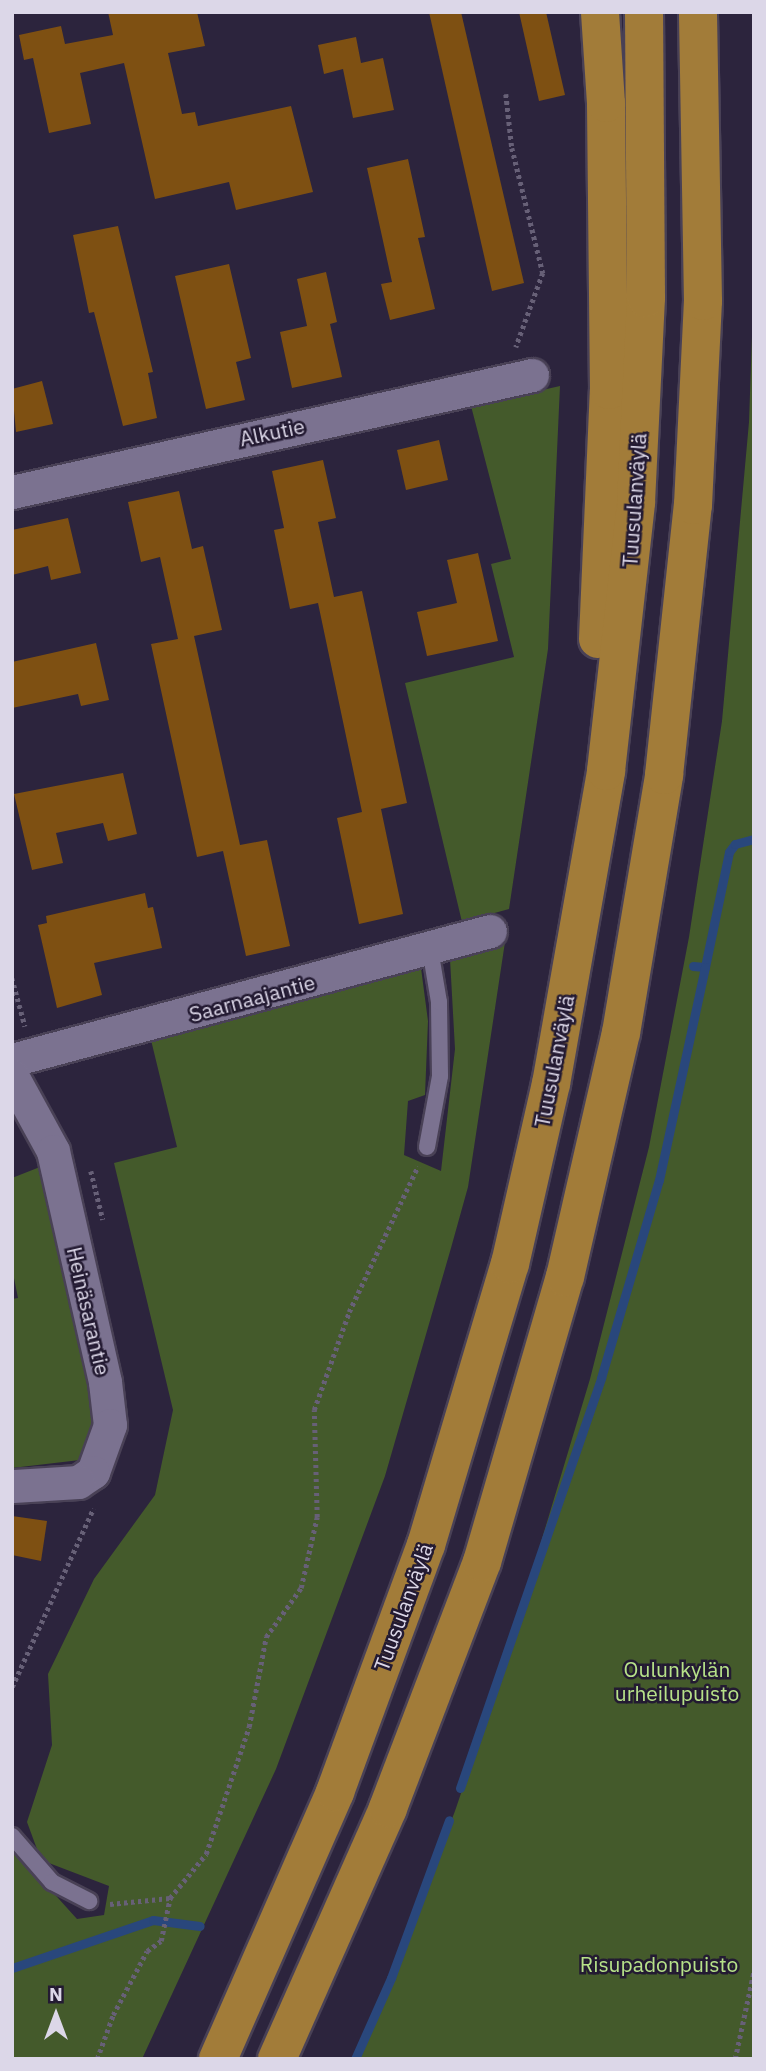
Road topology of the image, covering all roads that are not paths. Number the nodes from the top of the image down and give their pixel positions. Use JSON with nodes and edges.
{"nodes":[{"id":1,"x":600,"y":12,"type":"edge"},
{"id":2,"x":644,"y":12,"type":"edge"},
{"id":3,"x":698,"y":12,"type":"edge"},
{"id":4,"x":518,"y":378,"type":"road end"},
{"id":5,"x":12,"y":492,"type":"edge"},
{"id":6,"x":606,"y":771,"type":"junction"},
{"id":7,"x":490,"y":931,"type":"dead end"},
{"id":8,"x":430,"y":949,"type":"junction"},
{"id":9,"x":20,"y":1049,"type":"edge"},
{"id":10,"x":12,"y":1076,"type":"edge"},
{"id":11,"x":427,"y":1147,"type":"road end"},
{"id":12,"x":12,"y":1486,"type":"edge"},
{"id":13,"x":12,"y":1836,"type":"edge"},
{"id":14,"x":89,"y":1901,"type":"road end"},
{"id":15,"x":218,"y":2059,"type":"edge"},
{"id":16,"x":277,"y":2059,"type":"edge"}],
"edges":[{"from":1,"to":6,"type":"highway"},
{"from":2,"to":6,"type":"highway","name":"Tuusulanväylä"},
{"from":3,"to":16,"type":"highway"},
{"from":4,"to":5,"type":"street","name":"Alkutie"},
{"from":6,"to":15,"type":"highway","name":"Tuusulanväylä"},
{"from":7,"to":8,"type":"street","name":"Saarnaajantie"},
{"from":8,"to":9,"type":"street","name":"Saarnaajantie"},
{"from":8,"to":11,"type":"lane"},
{"from":10,"to":12,"type":"street","name":"Heinäsarantie"},
{"from":13,"to":14,"type":"lane"}]}
